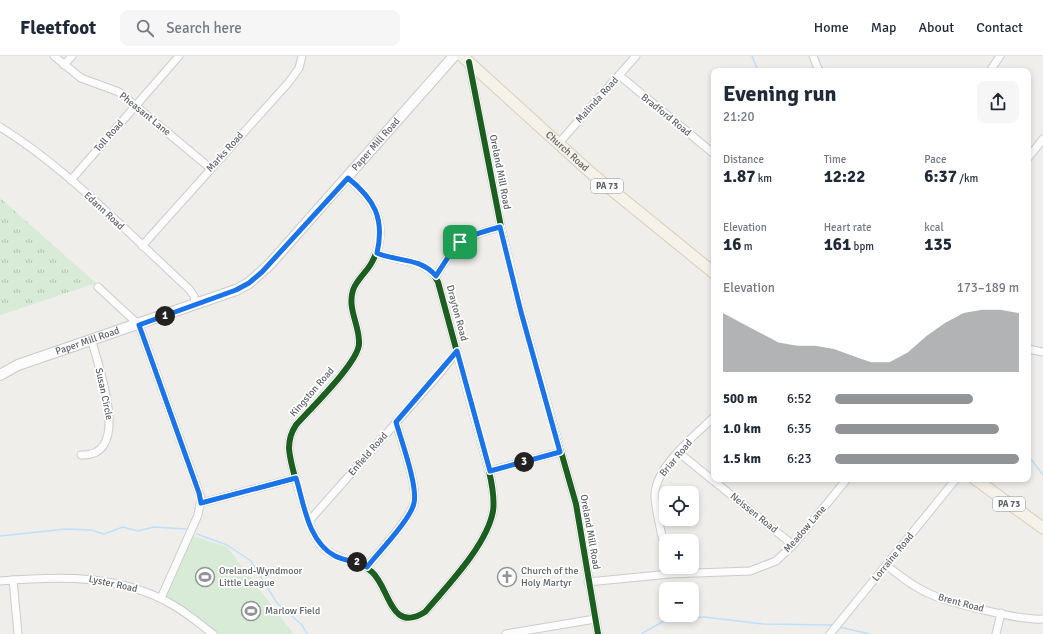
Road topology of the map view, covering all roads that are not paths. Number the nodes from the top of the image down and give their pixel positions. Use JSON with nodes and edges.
{"nodes":[{"id":1,"x":54,"y":56,"type":"edge"},
{"id":2,"x":72,"y":56,"type":"edge"},
{"id":3,"x":179,"y":56,"type":"edge"},
{"id":4,"x":302,"y":56,"type":"edge"},
{"id":5,"x":454,"y":56,"type":"edge"},
{"id":6,"x":636,"y":56,"type":"edge"},
{"id":7,"x":813,"y":56,"type":"edge"},
{"id":8,"x":1000,"y":56,"type":"edge"},
{"id":9,"x":465,"y":59,"type":"edge"},
{"id":10,"x":64,"y":65,"type":"junction"},
{"id":11,"x":817,"y":68,"type":"edge"},
{"id":12,"x":992,"y":68,"type":"edge"},
{"id":13,"x":619,"y":76,"type":"junction"},
{"id":14,"x":136,"y":106,"type":"junction"},
{"id":15,"x":0,"y":127,"type":"edge"},
{"id":16,"x":1043,"y":140,"type":"edge"},
{"id":17,"x":558,"y":144,"type":"junction"},
{"id":18,"x":711,"y":152,"type":"edge"},
{"id":19,"x":1031,"y":154,"type":"edge"},
{"id":20,"x":210,"y":168,"type":"junction"},
{"id":21,"x":348,"y":178,"type":"junction"},
{"id":22,"x":71,"y":180,"type":"junction"},
{"id":23,"x":500,"y":227,"type":"junction"},
{"id":24,"x":142,"y":246,"type":"junction"},
{"id":25,"x":377,"y":253,"type":"junction"},
{"id":26,"x":711,"y":271,"type":"edge"},
{"id":27,"x":436,"y":276,"type":"junction"},
{"id":28,"x":98,"y":287,"type":"dead end"},
{"id":29,"x":196,"y":305,"type":"junction"},
{"id":30,"x":139,"y":325,"type":"junction"},
{"id":31,"x":92,"y":341,"type":"junction"},
{"id":32,"x":1031,"y":350,"type":"edge"},
{"id":33,"x":457,"y":351,"type":"junction"},
{"id":34,"x":1043,"y":352,"type":"edge"},
{"id":35,"x":0,"y":375,"type":"edge"},
{"id":36,"x":711,"y":420,"type":"edge"},
{"id":37,"x":396,"y":422,"type":"junction"},
{"id":38,"x":560,"y":452,"type":"junction"},
{"id":39,"x":678,"y":452,"type":"junction"},
{"id":40,"x":81,"y":455,"type":"dead end"},
{"id":41,"x":490,"y":471,"type":"junction"},
{"id":42,"x":296,"y":478,"type":"junction"},
{"id":43,"x":711,"y":479,"type":"edge"},
{"id":44,"x":715,"y":482,"type":"edge"},
{"id":45,"x":844,"y":482,"type":"edge"},
{"id":46,"x":954,"y":482,"type":"edge"},
{"id":47,"x":979,"y":482,"type":"edge"},
{"id":48,"x":201,"y":503,"type":"junction"},
{"id":49,"x":309,"y":521,"type":"junction"},
{"id":50,"x":1043,"y":528,"type":"edge"},
{"id":51,"x":662,"y":534,"type":"edge"},
{"id":52,"x":793,"y":545,"type":"junction"},
{"id":53,"x":886,"y":565,"type":"junction"},
{"id":54,"x":367,"y":567,"type":"junction"},
{"id":55,"x":699,"y":570,"type":"edge"},
{"id":56,"x":659,"y":571,"type":"edge"},
{"id":57,"x":13,"y":580,"type":"junction"},
{"id":58,"x":0,"y":581,"type":"edge"},
{"id":59,"x":588,"y":582,"type":"junction"},
{"id":60,"x":160,"y":598,"type":"junction"},
{"id":61,"x":1001,"y":613,"type":"junction"},
{"id":62,"x":404,"y":616,"type":"joint"},
{"id":63,"x":1043,"y":618,"type":"edge"},
{"id":64,"x":595,"y":619,"type":"junction"},
{"id":65,"x":831,"y":633,"type":"edge"},
{"id":66,"x":18,"y":634,"type":"edge"},
{"id":67,"x":212,"y":634,"type":"edge"},
{"id":68,"x":506,"y":634,"type":"edge"},
{"id":69,"x":598,"y":634,"type":"edge"},
{"id":70,"x":996,"y":634,"type":"edge"}],
"edges":[{"from":1,"to":10,"type":"street","name":"Pheasant Lane"},
{"from":2,"to":10,"type":"street"},
{"from":3,"to":14,"type":"street","name":"Toll Road"},
{"from":4,"to":20,"type":"street","name":"Marks Road"},
{"from":5,"to":21,"type":"street","name":"Paper Mill Road"},
{"from":6,"to":13,"type":"street","name":"Malinda Road"},
{"from":7,"to":11,"type":"street"},
{"from":8,"to":12,"type":"street"},
{"from":9,"to":17,"type":"main road","name":"Church Road","number":"PA 73"},
{"from":9,"to":23,"type":"street","name":"Oreland Mill Road"},
{"from":10,"to":14,"type":"street","name":"Pheasant Lane"},
{"from":13,"to":17,"type":"street","name":"Malinda Road"},
{"from":13,"to":18,"type":"street","name":"Bradford Road"},
{"from":14,"to":20,"type":"street","name":"Pheasant Lane"},
{"from":14,"to":22,"type":"street","name":"Toll Road"},
{"from":15,"to":22,"type":"street","name":"Edann Road"},
{"from":16,"to":19,"type":"street"},
{"from":17,"to":26,"type":"main road","name":"Church Road","number":"PA 73"},
{"from":20,"to":24,"type":"street","name":"Marks Road"},
{"from":21,"to":25,"type":"street","name":"Kingston Road"},
{"from":21,"to":29,"type":"street","name":"Paper Mill Road"},
{"from":22,"to":24,"type":"street","name":"Edann Road"},
{"from":23,"to":27,"type":"street"},
{"from":23,"to":38,"type":"street","name":"Oreland Mill Road"},
{"from":24,"to":29,"type":"street","name":"Edann Road"},
{"from":25,"to":27,"type":"street","name":"Drayton Road"},
{"from":25,"to":42,"type":"street","name":"Kingston Road"},
{"from":27,"to":33,"type":"street","name":"Drayton Road"},
{"from":28,"to":30,"type":"street"},
{"from":29,"to":30,"type":"street","name":"Paper Mill Road"},
{"from":30,"to":31,"type":"street","name":"Paper Mill Road"},
{"from":30,"to":48,"type":"street"},
{"from":31,"to":35,"type":"street","name":"Paper Mill Road"},
{"from":31,"to":40,"type":"street","name":"Susan Circle"},
{"from":32,"to":34,"type":"street"},
{"from":33,"to":37,"type":"street","name":"Enfield Road"},
{"from":33,"to":41,"type":"street","name":"Drayton Road"},
{"from":36,"to":39,"type":"street","name":"Briar Road"},
{"from":37,"to":49,"type":"street","name":"Enfield Road"},
{"from":37,"to":54,"type":"street"},
{"from":38,"to":41,"type":"street"},
{"from":38,"to":59,"type":"street","name":"Oreland Mill Road"},
{"from":39,"to":43,"type":"street","name":"Neissen Road"},
{"from":39,"to":51,"type":"street","name":"Briar Road"},
{"from":41,"to":62,"type":"street","name":"Drayton Road"},
{"from":42,"to":48,"type":"street"},
{"from":42,"to":49,"type":"street","name":"Kingston Road"},
{"from":44,"to":52,"type":"street","name":"Neissen Road"},
{"from":45,"to":52,"type":"street","name":"Meadow Lane"},
{"from":46,"to":53,"type":"street","name":"Lorraine Road"},
{"from":47,"to":50,"type":"main road","number":"PA 73"},
{"from":48,"to":60,"type":"street"},
{"from":49,"to":54,"type":"street","name":"Kingston Road"},
{"from":52,"to":55,"type":"street","name":"Meadow Lane"},
{"from":53,"to":61,"type":"street","name":"Brent Road"},
{"from":53,"to":65,"type":"street","name":"Lorraine Road"},
{"from":54,"to":62,"type":"street","name":"Kingston Road"},
{"from":56,"to":59,"type":"street","name":"Meadow Lane"},
{"from":57,"to":58,"type":"street","name":"Lyster Road"},
{"from":57,"to":60,"type":"street","name":"Lyster Road"},
{"from":57,"to":66,"type":"street"},
{"from":59,"to":64,"type":"street","name":"Oreland Mill Road"},
{"from":60,"to":67,"type":"street","name":"Lyster Road"},
{"from":61,"to":63,"type":"street","name":"Brent Road"},
{"from":61,"to":70,"type":"street"},
{"from":64,"to":68,"type":"street"},
{"from":64,"to":69,"type":"street","name":"Oreland Mill Road"}]}
